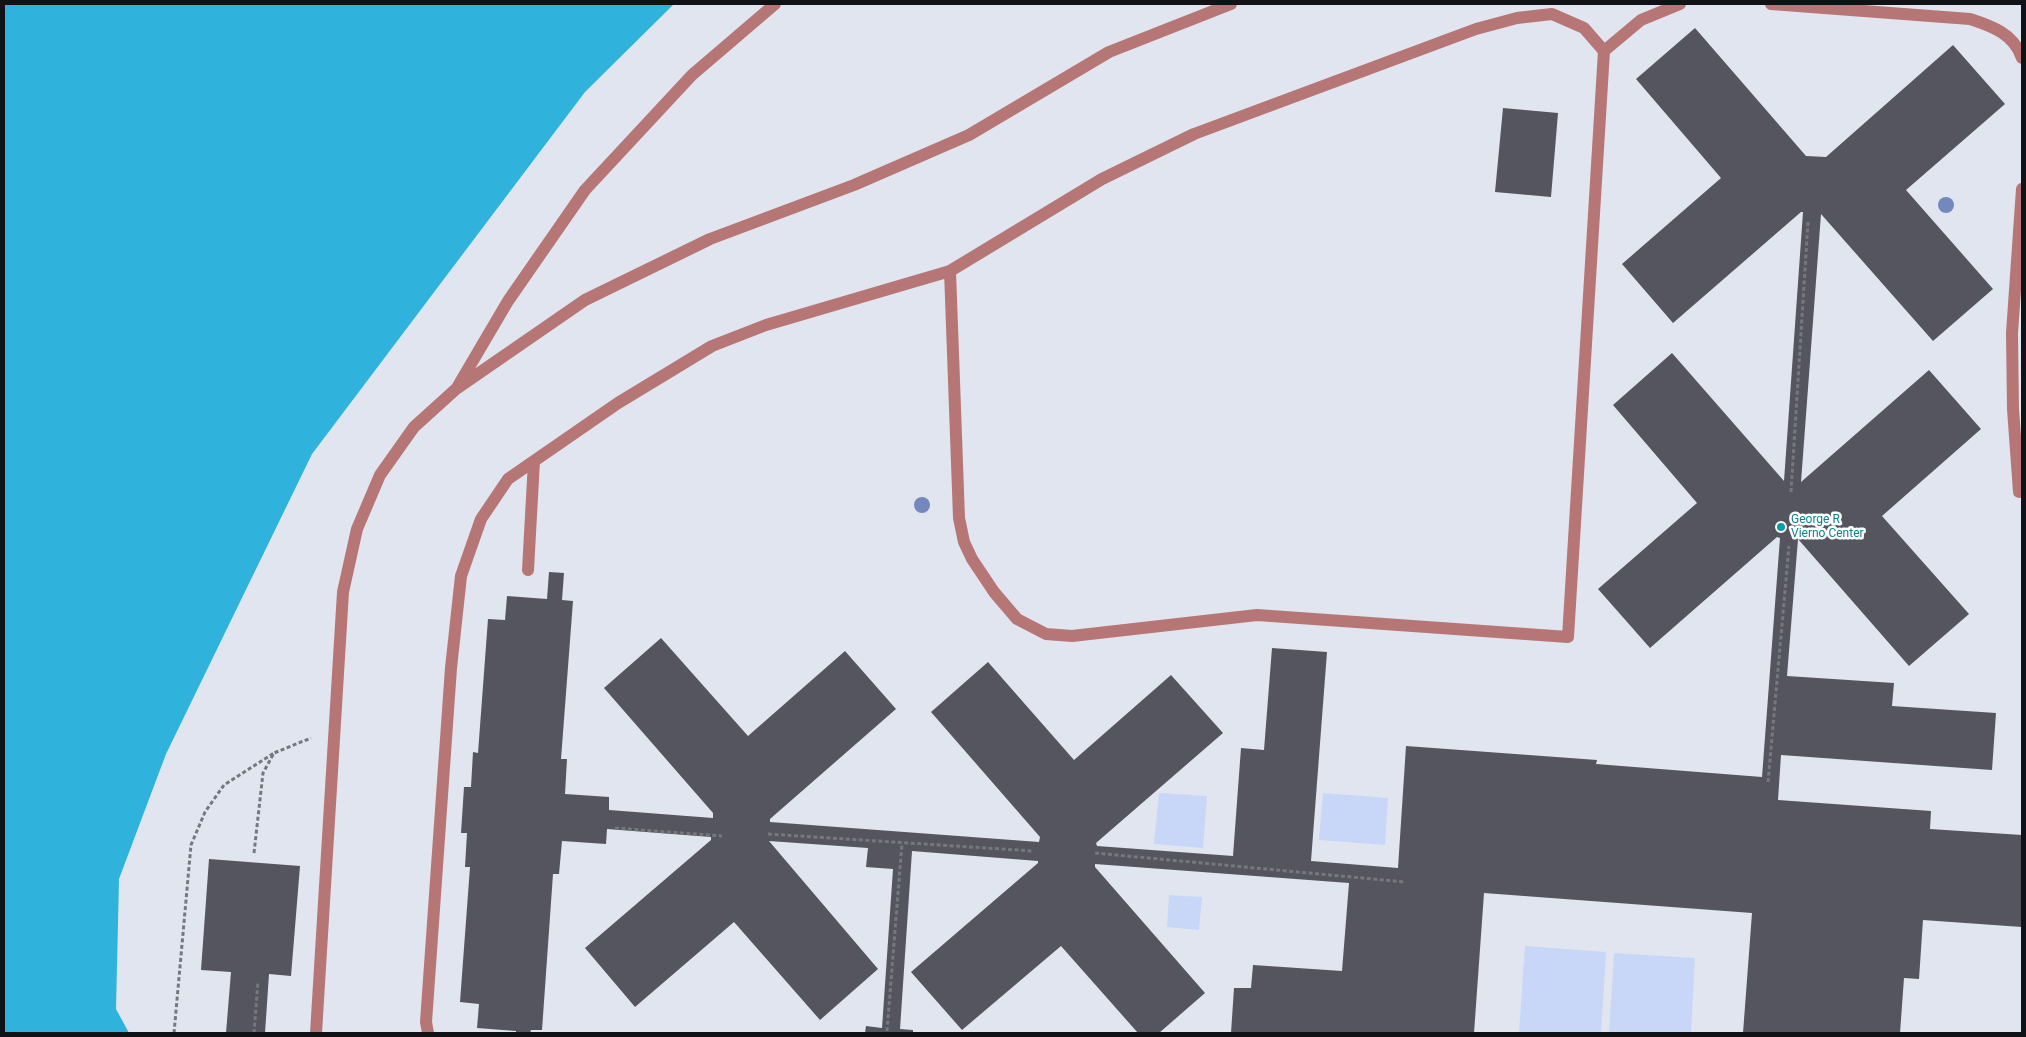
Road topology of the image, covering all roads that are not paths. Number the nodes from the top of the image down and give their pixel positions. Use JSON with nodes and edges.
{"nodes":[{"id":1,"x":775,"y":4,"type":"edge"},
{"id":2,"x":1231,"y":4,"type":"edge"},
{"id":3,"x":1680,"y":4,"type":"edge"},
{"id":4,"x":1771,"y":4,"type":"edge"},
{"id":5,"x":1604,"y":51,"type":"junction"},
{"id":6,"x":2022,"y":58,"type":"edge"},
{"id":7,"x":2022,"y":189,"type":"edge"},
{"id":8,"x":950,"y":271,"type":"junction"},
{"id":9,"x":456,"y":389,"type":"junction"},
{"id":10,"x":534,"y":461,"type":"junction"},
{"id":11,"x":2019,"y":492,"type":"dead end"},
{"id":12,"x":528,"y":570,"type":"dead end"},
{"id":13,"x":316,"y":1033,"type":"edge"},
{"id":14,"x":428,"y":1033,"type":"edge"}],
"edges":[{"from":1,"to":9,"type":"lane"},
{"from":2,"to":9,"type":"lane"},
{"from":3,"to":5,"type":"lane"},
{"from":4,"to":6,"type":"lane"},
{"from":5,"to":8,"type":"lane"},
{"from":5,"to":8,"type":"lane"},
{"from":7,"to":11,"type":"lane"},
{"from":8,"to":10,"type":"lane"},
{"from":9,"to":13,"type":"lane"},
{"from":10,"to":12,"type":"lane"},
{"from":10,"to":14,"type":"lane"}]}
